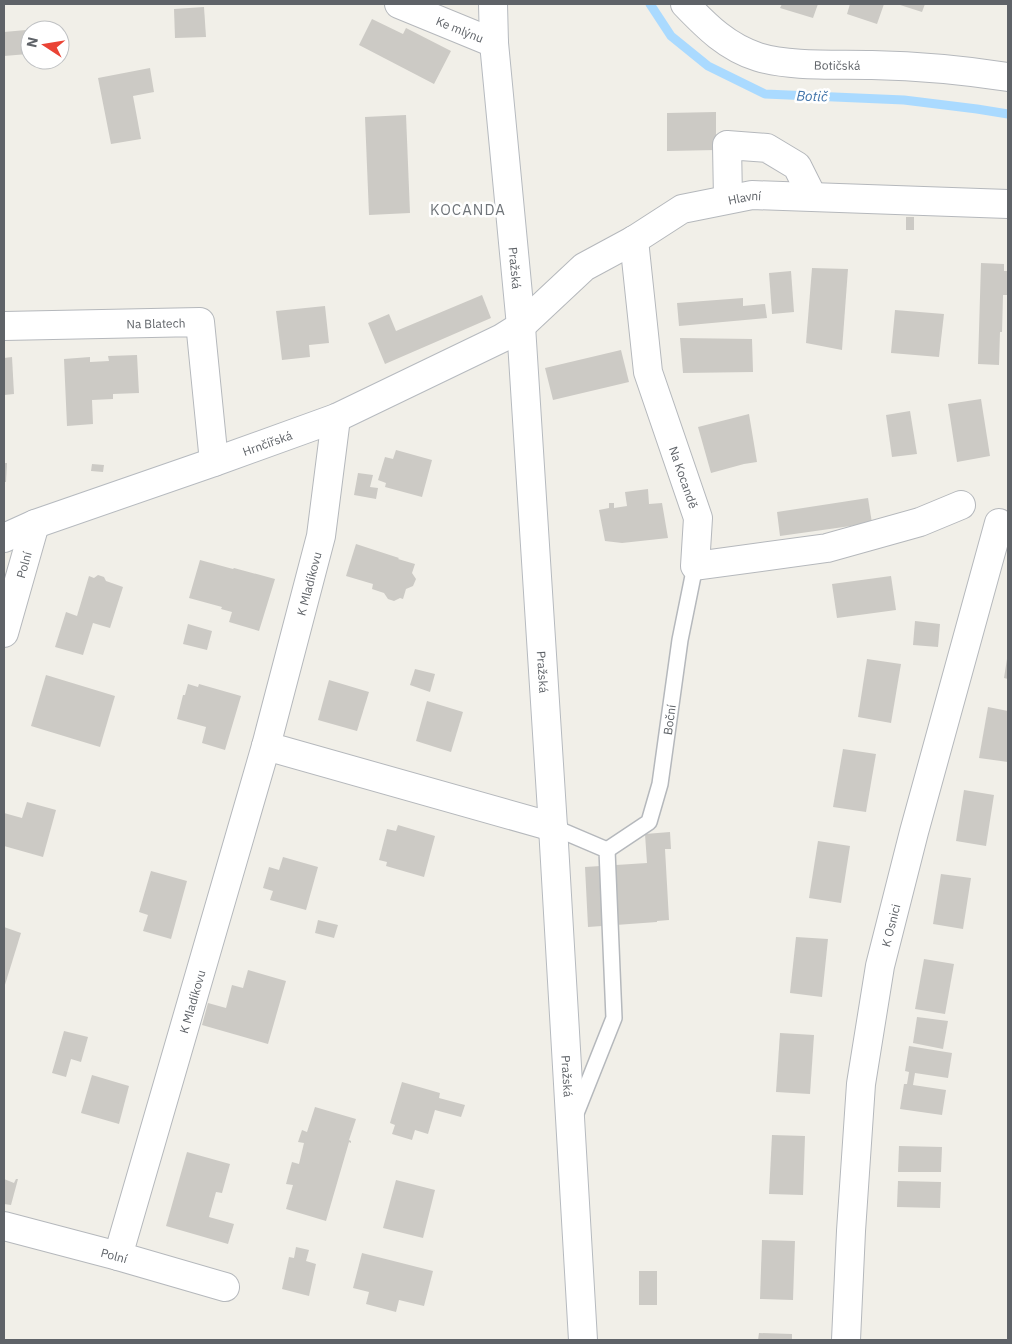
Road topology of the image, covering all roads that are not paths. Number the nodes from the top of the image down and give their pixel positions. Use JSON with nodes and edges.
{"nodes":[{"id":1,"x":399,"y":4,"type":"edge"},
{"id":2,"x":493,"y":4,"type":"edge"},
{"id":3,"x":685,"y":4,"type":"edge"},
{"id":4,"x":494,"y":43,"type":"junction"},
{"id":5,"x":1008,"y":77,"type":"edge"},
{"id":6,"x":812,"y":196,"type":"junction"},
{"id":7,"x":728,"y":200,"type":"junction"},
{"id":8,"x":1008,"y":204,"type":"edge"},
{"id":9,"x":634,"y":240,"type":"junction"},
{"id":10,"x":4,"y":326,"type":"edge"},
{"id":11,"x":521,"y":326,"type":"junction"},
{"id":12,"x":336,"y":418,"type":"junction"},
{"id":13,"x":214,"y":462,"type":"junction"},
{"id":14,"x":960,"y":506,"type":"dead end"},
{"id":15,"x":1000,"y":523,"type":"dead end"},
{"id":16,"x":35,"y":524,"type":"junction"},
{"id":17,"x":4,"y":538,"type":"edge"},
{"id":18,"x":695,"y":566,"type":"junction"},
{"id":19,"x":4,"y":632,"type":"edge"},
{"id":20,"x":266,"y":746,"type":"junction"},
{"id":21,"x":552,"y":827,"type":"junction"},
{"id":22,"x":607,"y":850,"type":"junction"},
{"id":23,"x":571,"y":1126,"type":"junction"},
{"id":24,"x":4,"y":1226,"type":"edge"},
{"id":25,"x":118,"y":1256,"type":"junction"},
{"id":26,"x":225,"y":1287,"type":"dead end"},
{"id":27,"x":583,"y":1340,"type":"edge"},
{"id":28,"x":846,"y":1340,"type":"edge"}],
"edges":[{"from":1,"to":4,"type":"street","name":"Ke mlýnu"},
{"from":2,"to":4,"type":"street","name":"Pražská"},
{"from":3,"to":5,"type":"street","name":"Botičská"},
{"from":4,"to":11,"type":"street","name":"Pražská"},
{"from":6,"to":7,"type":"street","name":"Hlavní"},
{"from":6,"to":7,"type":"street"},
{"from":6,"to":8,"type":"street","name":"Hlavní"},
{"from":7,"to":9,"type":"street","name":"Hlavní"},
{"from":9,"to":11,"type":"street","name":"Hlavní"},
{"from":9,"to":18,"type":"street","name":"Na Kocandě"},
{"from":10,"to":13,"type":"street","name":"Na Blatech"},
{"from":11,"to":12,"type":"street","name":"Hrnčířská"},
{"from":11,"to":21,"type":"street","name":"Pražská"},
{"from":12,"to":13,"type":"street","name":"Hrnčířská"},
{"from":12,"to":20,"type":"street","name":"K Mladíkovu"},
{"from":13,"to":16,"type":"street","name":"Hrnčířská"},
{"from":14,"to":18,"type":"street"},
{"from":15,"to":28,"type":"street","name":"K Osnici"},
{"from":16,"to":17,"type":"street","name":"Hrnčířská"},
{"from":16,"to":19,"type":"street","name":"Polní"},
{"from":18,"to":22,"type":"lane","name":"Boční"},
{"from":20,"to":21,"type":"street"},
{"from":20,"to":25,"type":"street","name":"K Mladíkovu"},
{"from":21,"to":22,"type":"lane"},
{"from":21,"to":23,"type":"street","name":"Pražská"},
{"from":22,"to":23,"type":"lane"},
{"from":23,"to":27,"type":"street","name":"Pražská"},
{"from":24,"to":25,"type":"street","name":"Polní"},
{"from":25,"to":26,"type":"street","name":"Polní"}]}
